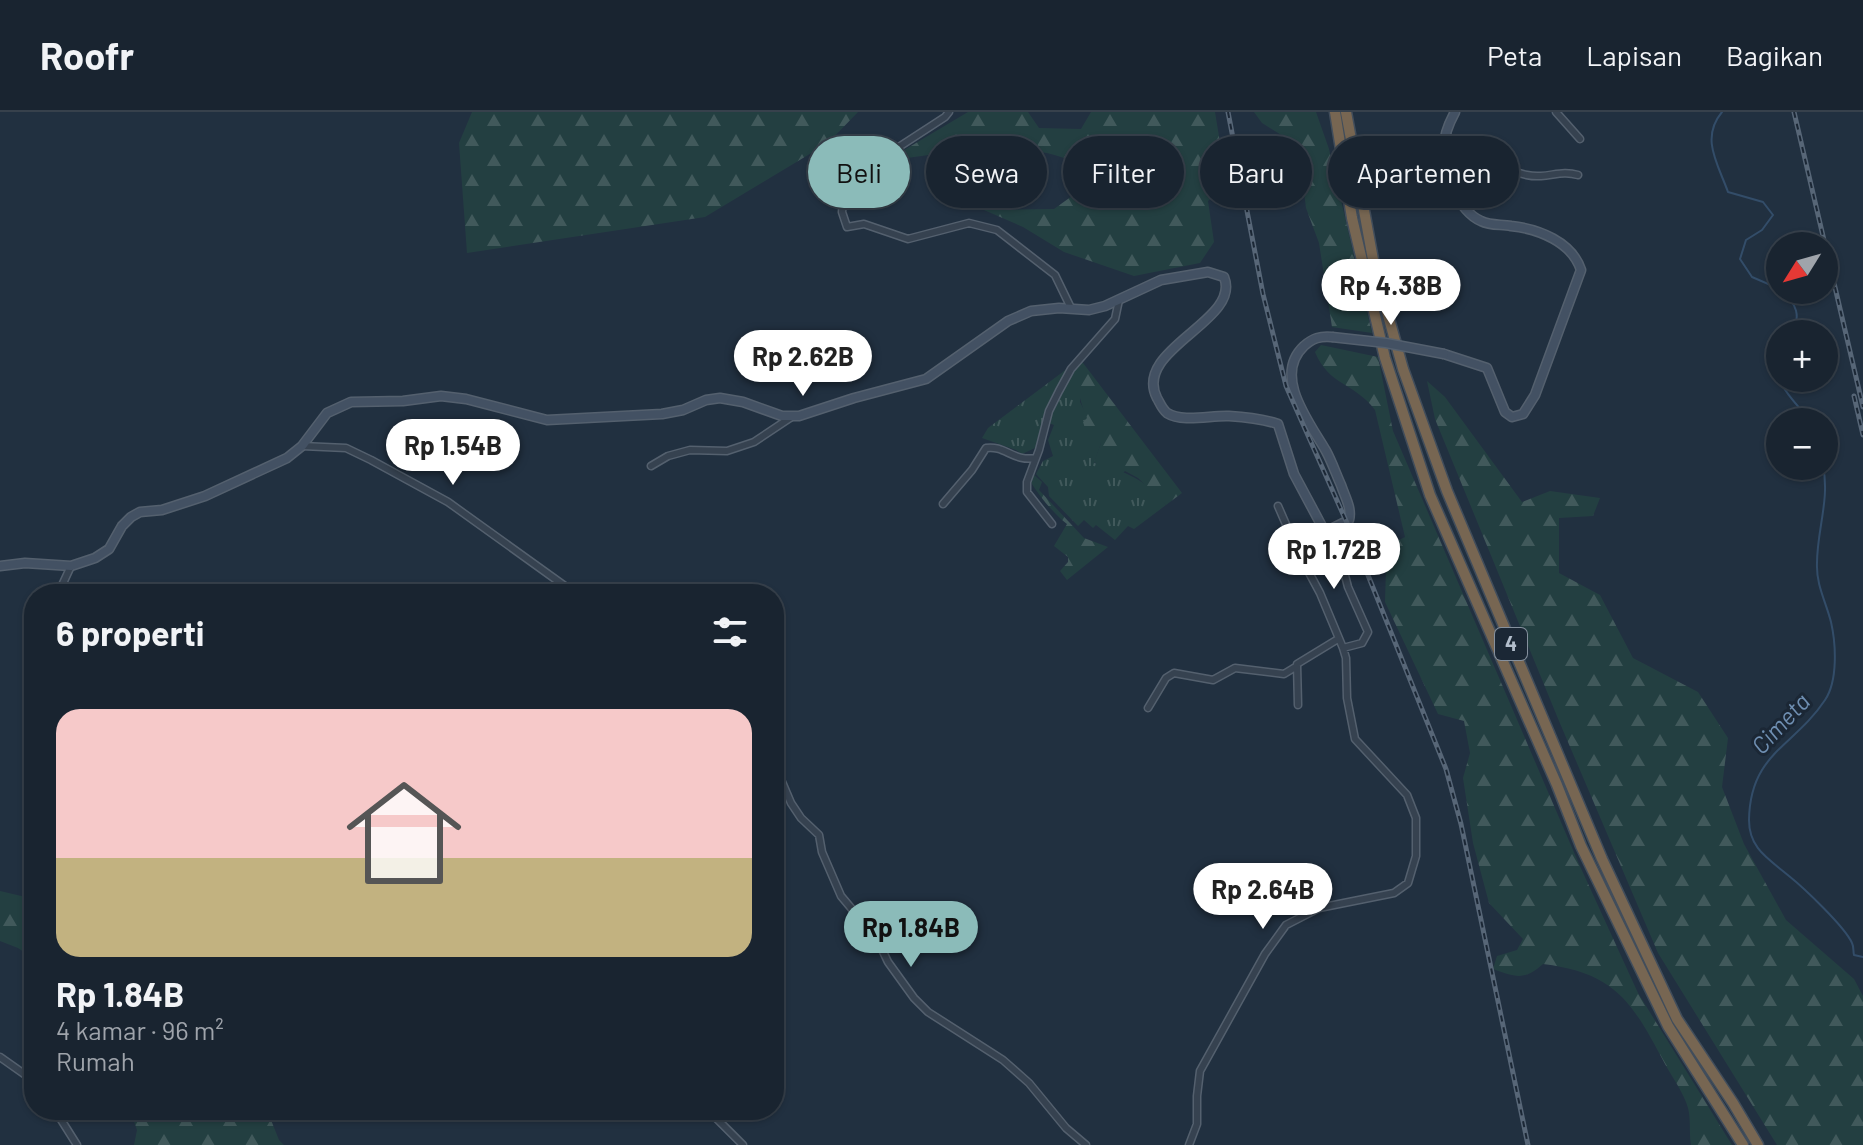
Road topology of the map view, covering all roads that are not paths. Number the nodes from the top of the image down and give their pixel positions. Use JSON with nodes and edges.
{"nodes":[{"id":1,"x":949,"y":112,"type":"edge"},
{"id":2,"x":1335,"y":112,"type":"edge"},
{"id":3,"x":1346,"y":112,"type":"edge"},
{"id":4,"x":1455,"y":112,"type":"edge"},
{"id":5,"x":1556,"y":112,"type":"edge"},
{"id":6,"x":1446,"y":132,"type":"junction"},
{"id":7,"x":1580,"y":139,"type":"dead end"},
{"id":8,"x":1578,"y":175,"type":"dead end"},
{"id":9,"x":1119,"y":300,"type":"junction"},
{"id":10,"x":1071,"y":308,"type":"junction"},
{"id":11,"x":793,"y":416,"type":"junction"},
{"id":12,"x":302,"y":446,"type":"junction"},
{"id":13,"x":1036,"y":458,"type":"junction"},
{"id":14,"x":651,"y":466,"type":"dead end"},
{"id":15,"x":943,"y":504,"type":"dead end"},
{"id":16,"x":1278,"y":506,"type":"dead end"},
{"id":17,"x":1052,"y":524,"type":"dead end"},
{"id":18,"x":1325,"y":532,"type":"junction"},
{"id":19,"x":0,"y":566,"type":"edge"},
{"id":20,"x":71,"y":566,"type":"junction"},
{"id":21,"x":63,"y":584,"type":"edge"},
{"id":22,"x":562,"y":584,"type":"edge"},
{"id":23,"x":1338,"y":639,"type":"junction"},
{"id":24,"x":1343,"y":648,"type":"junction"},
{"id":25,"x":1297,"y":666,"type":"junction"},
{"id":26,"x":1298,"y":705,"type":"dead end"},
{"id":27,"x":1148,"y":708,"type":"dead end"},
{"id":28,"x":784,"y":787,"type":"edge"},
{"id":29,"x":0,"y":1057,"type":"edge"},
{"id":30,"x":24,"y":1074,"type":"edge"},
{"id":31,"x":61,"y":1120,"type":"edge"},
{"id":32,"x":718,"y":1120,"type":"edge"},
{"id":33,"x":77,"y":1145,"type":"edge"},
{"id":34,"x":743,"y":1145,"type":"edge"},
{"id":35,"x":1086,"y":1145,"type":"edge"},
{"id":36,"x":1189,"y":1145,"type":"edge"},
{"id":37,"x":1743,"y":1145,"type":"edge"},
{"id":38,"x":1758,"y":1145,"type":"edge"}],
"edges":[{"from":1,"to":10,"type":"street"},
{"from":2,"to":37,"type":"highway","number":"4"},
{"from":3,"to":38,"type":"highway","number":"4"},
{"from":4,"to":6,"type":"street"},
{"from":5,"to":7,"type":"street"},
{"from":6,"to":8,"type":"street"},
{"from":6,"to":18,"type":"street","bridge":true},
{"from":9,"to":10,"type":"street"},
{"from":9,"to":13,"type":"street"},
{"from":9,"to":18,"type":"street"},
{"from":10,"to":11,"type":"street"},
{"from":11,"to":12,"type":"street"},
{"from":11,"to":14,"type":"street"},
{"from":12,"to":20,"type":"street"},
{"from":12,"to":22,"type":"street"},
{"from":13,"to":15,"type":"street"},
{"from":13,"to":17,"type":"street"},
{"from":16,"to":23,"type":"street"},
{"from":18,"to":24,"type":"street"},
{"from":19,"to":20,"type":"street"},
{"from":20,"to":21,"type":"street"},
{"from":23,"to":24,"type":"street"},
{"from":23,"to":25,"type":"street"},
{"from":24,"to":36,"type":"street"},
{"from":25,"to":26,"type":"street"},
{"from":25,"to":27,"type":"street"},
{"from":28,"to":35,"type":"street"},
{"from":29,"to":30,"type":"street"},
{"from":31,"to":33,"type":"street"},
{"from":32,"to":34,"type":"street"}]}
